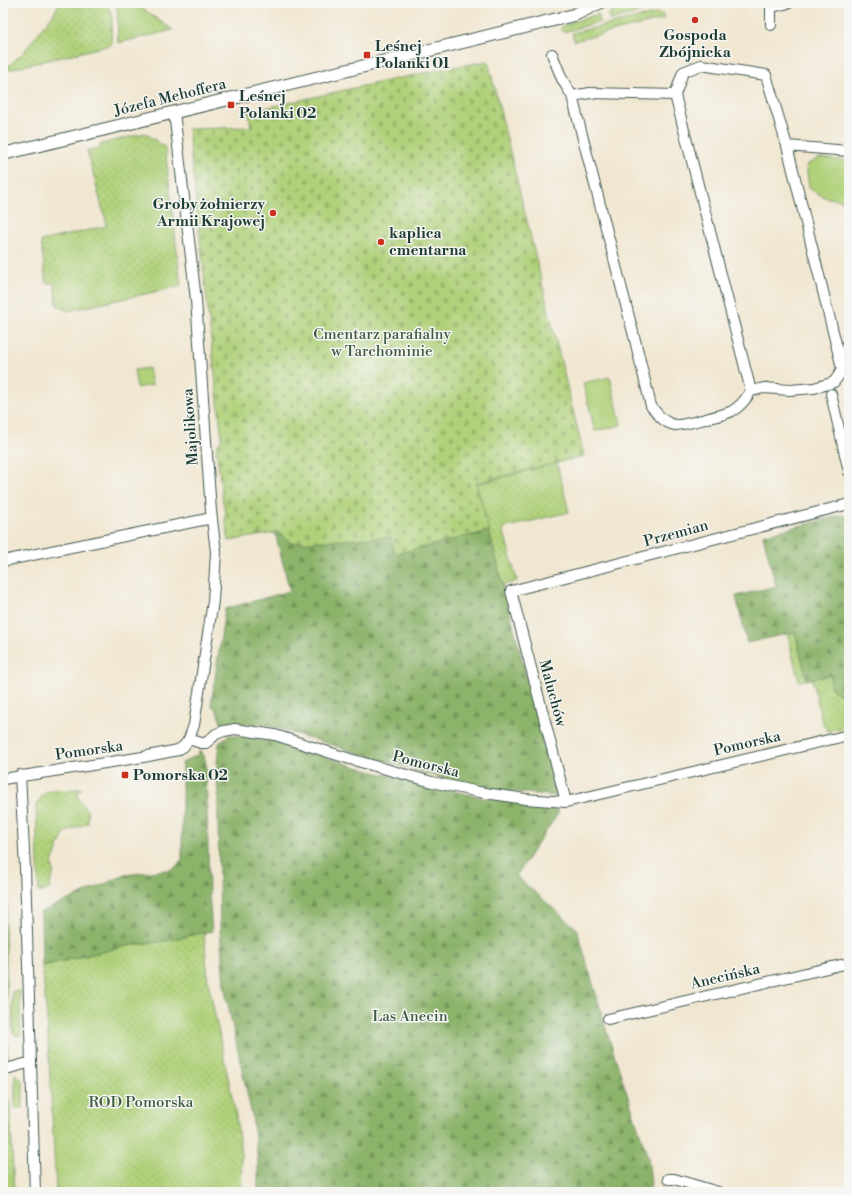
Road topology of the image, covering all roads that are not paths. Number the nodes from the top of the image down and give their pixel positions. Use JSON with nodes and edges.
{"nodes":[{"id":1,"x":599,"y":3,"type":"edge"},
{"id":2,"x":789,"y":3,"type":"edge"},
{"id":3,"x":772,"y":5,"type":"edge"},
{"id":4,"x":771,"y":25,"type":"dead end"},
{"id":5,"x":552,"y":54,"type":"dead end"},
{"id":6,"x":675,"y":95,"type":"junction"},
{"id":7,"x":572,"y":96,"type":"junction"},
{"id":8,"x":174,"y":112,"type":"junction"},
{"id":9,"x":787,"y":146,"type":"junction"},
{"id":10,"x":849,"y":151,"type":"edge"},
{"id":11,"x":3,"y":154,"type":"edge"},
{"id":12,"x":845,"y":368,"type":"edge"},
{"id":13,"x":751,"y":391,"type":"junction"},
{"id":14,"x":831,"y":394,"type":"dead end"},
{"id":15,"x":849,"y":472,"type":"edge"},
{"id":16,"x":849,"y":504,"type":"edge"},
{"id":17,"x":212,"y":518,"type":"junction"},
{"id":18,"x":3,"y":561,"type":"edge"},
{"id":19,"x":510,"y":591,"type":"joint"},
{"id":20,"x":849,"y":735,"type":"edge"},
{"id":21,"x":189,"y":739,"type":"junction"},
{"id":22,"x":20,"y":775,"type":"junction"},
{"id":23,"x":3,"y":778,"type":"edge"},
{"id":24,"x":566,"y":802,"type":"junction"},
{"id":25,"x":849,"y":963,"type":"edge"},
{"id":26,"x":608,"y":1019,"type":"dead end"},
{"id":27,"x":31,"y":1062,"type":"junction"},
{"id":28,"x":3,"y":1070,"type":"edge"},
{"id":29,"x":668,"y":1179,"type":"dead end"},
{"id":30,"x":35,"y":1192,"type":"edge"},
{"id":31,"x":718,"y":1192,"type":"edge"}],
"edges":[{"from":1,"to":8,"type":"street","name":"Józefa Mehoffera"},
{"from":2,"to":3,"type":"street"},
{"from":3,"to":4,"type":"street"},
{"from":5,"to":7,"type":"street"},
{"from":6,"to":7,"type":"street"},
{"from":6,"to":9,"type":"street"},
{"from":6,"to":13,"type":"street"},
{"from":7,"to":13,"type":"street"},
{"from":8,"to":11,"type":"street","name":"Józefa Mehoffera"},
{"from":8,"to":17,"type":"street","name":"Majolikowa"},
{"from":9,"to":10,"type":"street"},
{"from":9,"to":12,"type":"street"},
{"from":12,"to":13,"type":"street"},
{"from":14,"to":15,"type":"street"},
{"from":16,"to":19,"type":"street","name":"Przemian"},
{"from":17,"to":18,"type":"street"},
{"from":17,"to":21,"type":"street","name":"Majolikowa"},
{"from":19,"to":24,"type":"street","name":"Maluchów"},
{"from":20,"to":24,"type":"street","name":"Pomorska"},
{"from":21,"to":22,"type":"street","name":"Pomorska"},
{"from":21,"to":24,"type":"street","name":"Pomorska"},
{"from":22,"to":23,"type":"street","name":"Pomorska"},
{"from":22,"to":27,"type":"street"},
{"from":25,"to":26,"type":"street","name":"Anecińska"},
{"from":27,"to":28,"type":"street"},
{"from":27,"to":30,"type":"street"},
{"from":29,"to":31,"type":"street"}]}
